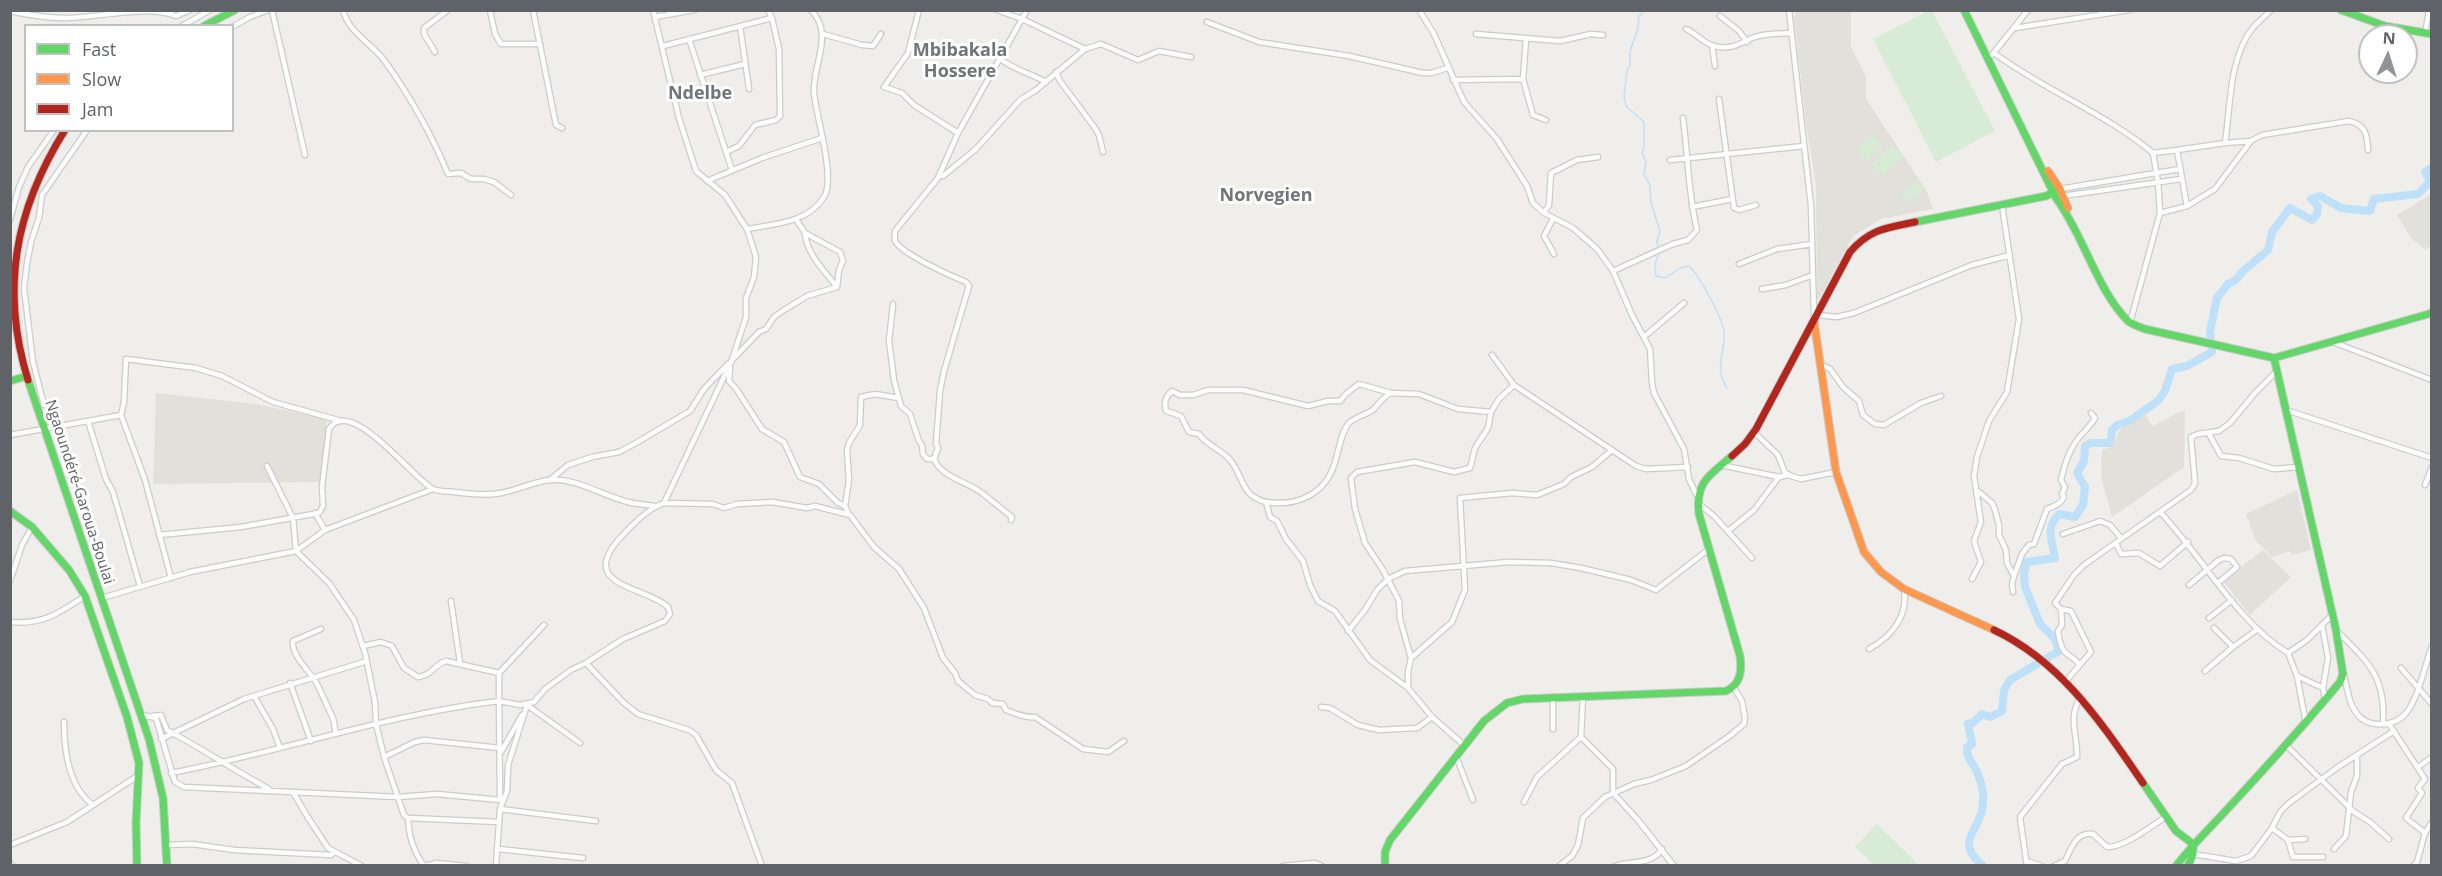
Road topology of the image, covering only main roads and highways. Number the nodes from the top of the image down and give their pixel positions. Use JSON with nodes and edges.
{"nodes":[{"id":1,"x":235,"y":10,"type":"edge"},
{"id":2,"x":1964,"y":10,"type":"edge"},
{"id":3,"x":2341,"y":10,"type":"edge"},
{"id":4,"x":206,"y":24,"type":"edge"},
{"id":5,"x":2428,"y":34,"type":"edge"},
{"id":6,"x":64,"y":132,"type":"edge"},
{"id":7,"x":2058,"y":194,"type":"junction"},
{"id":8,"x":12,"y":283,"type":"edge"},
{"id":9,"x":2432,"y":313,"type":"edge"},
{"id":10,"x":1815,"y":318,"type":"junction"},
{"id":11,"x":2274,"y":358,"type":"junction"},
{"id":12,"x":27,"y":376,"type":"junction"},
{"id":13,"x":10,"y":381,"type":"edge"},
{"id":14,"x":10,"y":511,"type":"edge"},
{"id":15,"x":2193,"y":844,"type":"junction"},
{"id":16,"x":136,"y":866,"type":"edge"},
{"id":17,"x":167,"y":866,"type":"edge"},
{"id":18,"x":1385,"y":866,"type":"edge"},
{"id":19,"x":2176,"y":866,"type":"edge"},
{"id":20,"x":2188,"y":866,"type":"edge"}],
"edges":[{"from":1,"to":4,"type":"main road"},
{"from":2,"to":7,"type":"main road"},
{"from":3,"to":5,"type":"main road"},
{"from":6,"to":8,"type":"main road","name":"Ngaoundéré-Garoua-Boulai"},
{"from":7,"to":10,"type":"main road"},
{"from":7,"to":11,"type":"main road"},
{"from":8,"to":12,"type":"main road","name":"Ngaoundéré-Garoua-Boulai"},
{"from":9,"to":11,"type":"main road"},
{"from":10,"to":15,"type":"main road"},
{"from":10,"to":18,"type":"main road"},
{"from":11,"to":15,"type":"main road"},
{"from":12,"to":13,"type":"main road"},
{"from":12,"to":17,"type":"main road","name":"Ngaoundéré-Garoua-Boulai"},
{"from":14,"to":16,"type":"main road"},
{"from":15,"to":19,"type":"main road"},
{"from":15,"to":20,"type":"main road"}]}
